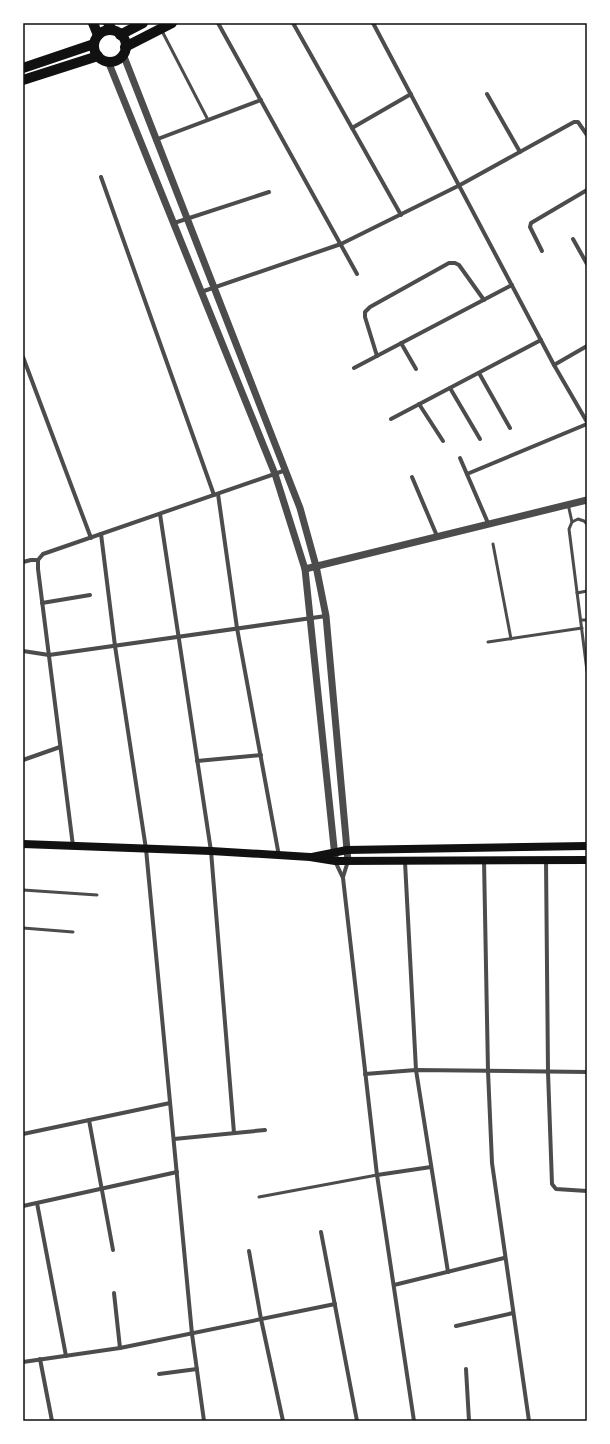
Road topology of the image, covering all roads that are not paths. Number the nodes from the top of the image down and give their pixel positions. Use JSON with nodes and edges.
{"nodes":[{"id":1,"x":94,"y":23,"type":"edge"},
{"id":2,"x":143,"y":23,"type":"edge"},
{"id":3,"x":172,"y":23,"type":"edge"},
{"id":4,"x":218,"y":23,"type":"edge"},
{"id":5,"x":293,"y":23,"type":"edge"},
{"id":6,"x":373,"y":23,"type":"edge"},
{"id":7,"x":161,"y":28,"type":"junction"},
{"id":8,"x":113,"y":29,"type":"edge"},
{"id":9,"x":96,"y":40,"type":"junction"},
{"id":10,"x":124,"y":51,"type":"junction"},
{"id":11,"x":98,"y":56,"type":"junction"},
{"id":12,"x":108,"y":61,"type":"junction"},
{"id":13,"x":23,"y":68,"type":"edge"},
{"id":14,"x":23,"y":80,"type":"edge"},
{"id":15,"x":411,"y":94,"type":"junction"},
{"id":16,"x":487,"y":94,"type":"dead end"},
{"id":17,"x":261,"y":100,"type":"junction"},
{"id":18,"x":208,"y":120,"type":"junction"},
{"id":19,"x":352,"y":128,"type":"junction"},
{"id":20,"x":587,"y":134,"type":"edge"},
{"id":21,"x":155,"y":140,"type":"junction"},
{"id":22,"x":520,"y":152,"type":"junction"},
{"id":23,"x":101,"y":177,"type":"dead end"},
{"id":24,"x":460,"y":185,"type":"junction"},
{"id":25,"x":587,"y":190,"type":"edge"},
{"id":26,"x":269,"y":192,"type":"dead end"},
{"id":27,"x":401,"y":215,"type":"junction"},
{"id":28,"x":186,"y":219,"type":"junction"},
{"id":29,"x":174,"y":224,"type":"junction"},
{"id":30,"x":573,"y":239,"type":"dead end"},
{"id":31,"x":341,"y":244,"type":"junction"},
{"id":32,"x":542,"y":251,"type":"dead end"},
{"id":33,"x":587,"y":264,"type":"edge"},
{"id":34,"x":358,"y":274,"type":"dead end"},
{"id":35,"x":512,"y":285,"type":"junction"},
{"id":36,"x":213,"y":288,"type":"junction"},
{"id":37,"x":202,"y":292,"type":"junction"},
{"id":38,"x":484,"y":300,"type":"junction"},
{"id":39,"x":541,"y":340,"type":"junction"},
{"id":40,"x":401,"y":343,"type":"junction"},
{"id":41,"x":587,"y":346,"type":"edge"},
{"id":42,"x":377,"y":356,"type":"junction"},
{"id":43,"x":23,"y":358,"type":"edge"},
{"id":44,"x":554,"y":365,"type":"junction"},
{"id":45,"x":354,"y":368,"type":"dead end"},
{"id":46,"x":416,"y":369,"type":"dead end"},
{"id":47,"x":479,"y":373,"type":"junction"},
{"id":48,"x":450,"y":388,"type":"junction"},
{"id":49,"x":419,"y":404,"type":"junction"},
{"id":50,"x":390,"y":419,"type":"dead end"},
{"id":51,"x":587,"y":423,"type":"edge"},
{"id":52,"x":510,"y":428,"type":"dead end"},
{"id":53,"x":480,"y":439,"type":"dead end"},
{"id":54,"x":443,"y":441,"type":"dead end"},
{"id":55,"x":460,"y":458,"type":"dead end"},
{"id":56,"x":287,"y":470,"type":"junction"},
{"id":57,"x":275,"y":474,"type":"junction"},
{"id":58,"x":467,"y":474,"type":"junction"},
{"id":59,"x":412,"y":477,"type":"dead end"},
{"id":60,"x":216,"y":494,"type":"junction"},
{"id":61,"x":587,"y":500,"type":"edge"},
{"id":62,"x":568,"y":504,"type":"junction"},
{"id":63,"x":160,"y":514,"type":"junction"},
{"id":64,"x":572,"y":522,"type":"junction"},
{"id":65,"x":488,"y":523,"type":"junction"},
{"id":66,"x":587,"y":524,"type":"edge"},
{"id":67,"x":101,"y":534,"type":"junction"},
{"id":68,"x":437,"y":536,"type":"junction"},
{"id":69,"x":91,"y":538,"type":"junction"},
{"id":70,"x":493,"y":544,"type":"dead end"},
{"id":71,"x":38,"y":560,"type":"junction"},
{"id":72,"x":23,"y":562,"type":"edge"},
{"id":73,"x":316,"y":566,"type":"junction"},
{"id":74,"x":305,"y":570,"type":"junction"},
{"id":75,"x":587,"y":591,"type":"edge"},
{"id":76,"x":577,"y":593,"type":"junction"},
{"id":77,"x":90,"y":595,"type":"dead end"},
{"id":78,"x":42,"y":603,"type":"junction"},
{"id":79,"x":326,"y":616,"type":"junction"},
{"id":80,"x":311,"y":618,"type":"junction"},
{"id":81,"x":581,"y":620,"type":"junction"},
{"id":82,"x":587,"y":620,"type":"edge"},
{"id":83,"x":237,"y":628,"type":"junction"},
{"id":84,"x":582,"y":628,"type":"junction"},
{"id":85,"x":178,"y":636,"type":"junction"},
{"id":86,"x":511,"y":639,"type":"junction"},
{"id":87,"x":488,"y":642,"type":"dead end"},
{"id":88,"x":115,"y":646,"type":"junction"},
{"id":89,"x":23,"y":651,"type":"edge"},
{"id":90,"x":49,"y":655,"type":"junction"},
{"id":91,"x":586,"y":659,"type":"edge"},
{"id":92,"x":587,"y":671,"type":"edge"},
{"id":93,"x":60,"y":747,"type":"junction"},
{"id":94,"x":261,"y":755,"type":"junction"},
{"id":95,"x":23,"y":760,"type":"edge"},
{"id":96,"x":197,"y":761,"type":"junction"},
{"id":97,"x":23,"y":844,"type":"edge"},
{"id":98,"x":72,"y":846,"type":"junction"},
{"id":99,"x":587,"y":846,"type":"edge"},
{"id":100,"x":146,"y":849,"type":"junction"},
{"id":101,"x":347,"y":850,"type":"junction"},
{"id":102,"x":211,"y":851,"type":"junction"},
{"id":103,"x":334,"y":851,"type":"junction"},
{"id":104,"x":279,"y":856,"type":"junction"},
{"id":105,"x":310,"y":857,"type":"junction"},
{"id":106,"x":484,"y":860,"type":"junction"},
{"id":107,"x":546,"y":860,"type":"junction"},
{"id":108,"x":587,"y":860,"type":"edge"},
{"id":109,"x":335,"y":861,"type":"junction"},
{"id":110,"x":348,"y":861,"type":"junction"},
{"id":111,"x":405,"y":862,"type":"junction"},
{"id":112,"x":343,"y":878,"type":"junction"},
{"id":113,"x":23,"y":890,"type":"edge"},
{"id":114,"x":98,"y":895,"type":"dead end"},
{"id":115,"x":23,"y":928,"type":"edge"},
{"id":116,"x":73,"y":932,"type":"dead end"},
{"id":117,"x":416,"y":1070,"type":"junction"},
{"id":118,"x":488,"y":1071,"type":"junction"},
{"id":119,"x":548,"y":1072,"type":"junction"},
{"id":120,"x":587,"y":1072,"type":"edge"},
{"id":121,"x":365,"y":1074,"type":"junction"},
{"id":122,"x":170,"y":1103,"type":"junction"},
{"id":123,"x":89,"y":1120,"type":"junction"},
{"id":124,"x":265,"y":1130,"type":"dead end"},
{"id":125,"x":234,"y":1133,"type":"junction"},
{"id":126,"x":23,"y":1134,"type":"edge"},
{"id":127,"x":174,"y":1139,"type":"junction"},
{"id":128,"x":431,"y":1167,"type":"junction"},
{"id":129,"x":177,"y":1172,"type":"junction"},
{"id":130,"x":377,"y":1175,"type":"junction"},
{"id":131,"x":102,"y":1188,"type":"junction"},
{"id":132,"x":587,"y":1190,"type":"edge"},
{"id":133,"x":259,"y":1197,"type":"dead end"},
{"id":134,"x":37,"y":1203,"type":"junction"},
{"id":135,"x":23,"y":1206,"type":"edge"},
{"id":136,"x":321,"y":1232,"type":"dead end"},
{"id":137,"x":113,"y":1250,"type":"dead end"},
{"id":138,"x":249,"y":1251,"type":"dead end"},
{"id":139,"x":504,"y":1258,"type":"junction"},
{"id":140,"x":448,"y":1272,"type":"junction"},
{"id":141,"x":394,"y":1285,"type":"junction"},
{"id":142,"x":114,"y":1293,"type":"dead end"},
{"id":143,"x":335,"y":1304,"type":"junction"},
{"id":144,"x":513,"y":1313,"type":"junction"},
{"id":145,"x":261,"y":1319,"type":"junction"},
{"id":146,"x":456,"y":1326,"type":"dead end"},
{"id":147,"x":192,"y":1334,"type":"junction"},
{"id":148,"x":120,"y":1348,"type":"junction"},
{"id":149,"x":66,"y":1356,"type":"junction"},
{"id":150,"x":40,"y":1359,"type":"junction"},
{"id":151,"x":23,"y":1362,"type":"edge"},
{"id":152,"x":197,"y":1369,"type":"junction"},
{"id":153,"x":466,"y":1369,"type":"dead end"},
{"id":154,"x":159,"y":1374,"type":"dead end"},
{"id":155,"x":52,"y":1421,"type":"edge"},
{"id":156,"x":204,"y":1421,"type":"edge"},
{"id":157,"x":282,"y":1421,"type":"edge"},
{"id":158,"x":357,"y":1421,"type":"edge"},
{"id":159,"x":414,"y":1421,"type":"edge"},
{"id":160,"x":469,"y":1421,"type":"edge"},
{"id":161,"x":529,"y":1421,"type":"edge"}],
"edges":[{"from":1,"to":9,"type":"main road"},
{"from":2,"to":8,"type":"main road"},
{"from":3,"to":7,"type":"main road"},
{"from":4,"to":17,"type":"street"},
{"from":5,"to":19,"type":"street"},
{"from":6,"to":15,"type":"street"},
{"from":7,"to":10,"type":"main road"},
{"from":7,"to":18,"type":"lane"},
{"from":8,"to":9,"type":"main road"},
{"from":8,"to":10,"type":"main road"},
{"from":9,"to":11,"type":"main road"},
{"from":9,"to":13,"type":"main road"},
{"from":10,"to":12,"type":"main road"},
{"from":10,"to":21,"type":"street"},
{"from":11,"to":12,"type":"main road"},
{"from":11,"to":14,"type":"main road"},
{"from":12,"to":29,"type":"street"},
{"from":15,"to":19,"type":"street"},
{"from":15,"to":24,"type":"street"},
{"from":16,"to":22,"type":"street"},
{"from":17,"to":18,"type":"street"},
{"from":17,"to":31,"type":"street"},
{"from":18,"to":21,"type":"street"},
{"from":19,"to":27,"type":"street"},
{"from":20,"to":22,"type":"street"},
{"from":21,"to":28,"type":"street"},
{"from":22,"to":24,"type":"street"},
{"from":23,"to":60,"type":"street"},
{"from":24,"to":27,"type":"street"},
{"from":24,"to":35,"type":"street"},
{"from":25,"to":32,"type":"street"},
{"from":26,"to":28,"type":"street"},
{"from":27,"to":31,"type":"street"},
{"from":28,"to":29,"type":"street"},
{"from":28,"to":36,"type":"street"},
{"from":29,"to":37,"type":"street"},
{"from":30,"to":33,"type":"street"},
{"from":31,"to":34,"type":"street"},
{"from":31,"to":36,"type":"street"},
{"from":35,"to":38,"type":"street"},
{"from":35,"to":39,"type":"street"},
{"from":36,"to":37,"type":"street"},
{"from":36,"to":56,"type":"street"},
{"from":37,"to":57,"type":"street"},
{"from":38,"to":40,"type":"street"},
{"from":38,"to":42,"type":"street"},
{"from":39,"to":44,"type":"street"},
{"from":39,"to":47,"type":"street"},
{"from":40,"to":42,"type":"street"},
{"from":40,"to":46,"type":"street"},
{"from":41,"to":44,"type":"street"},
{"from":42,"to":45,"type":"street"},
{"from":43,"to":69,"type":"street"},
{"from":44,"to":51,"type":"street"},
{"from":47,"to":48,"type":"street"},
{"from":47,"to":52,"type":"street"},
{"from":48,"to":49,"type":"street"},
{"from":48,"to":53,"type":"street"},
{"from":49,"to":50,"type":"street"},
{"from":49,"to":54,"type":"street"},
{"from":51,"to":58,"type":"street"},
{"from":55,"to":58,"type":"street"},
{"from":56,"to":57,"type":"street"},
{"from":56,"to":73,"type":"street"},
{"from":57,"to":60,"type":"street"},
{"from":57,"to":74,"type":"street"},
{"from":58,"to":65,"type":"street"},
{"from":59,"to":68,"type":"street"},
{"from":60,"to":63,"type":"street"},
{"from":60,"to":83,"type":"street"},
{"from":61,"to":62,"type":"street"},
{"from":62,"to":64,"type":"lane"},
{"from":62,"to":65,"type":"street"},
{"from":63,"to":67,"type":"street"},
{"from":63,"to":85,"type":"street"},
{"from":64,"to":66,"type":"lane"},
{"from":64,"to":76,"type":"lane"},
{"from":65,"to":68,"type":"street"},
{"from":67,"to":69,"type":"street"},
{"from":67,"to":88,"type":"street"},
{"from":68,"to":73,"type":"street"},
{"from":69,"to":71,"type":"street"},
{"from":70,"to":86,"type":"lane"},
{"from":71,"to":72,"type":"street"},
{"from":71,"to":78,"type":"street"},
{"from":73,"to":74,"type":"street"},
{"from":73,"to":79,"type":"street"},
{"from":74,"to":80,"type":"street"},
{"from":75,"to":76,"type":"lane"},
{"from":76,"to":81,"type":"lane"},
{"from":77,"to":78,"type":"street"},
{"from":78,"to":90,"type":"street"},
{"from":79,"to":80,"type":"street"},
{"from":79,"to":101,"type":"street"},
{"from":80,"to":83,"type":"street"},
{"from":80,"to":103,"type":"street"},
{"from":81,"to":82,"type":"lane"},
{"from":81,"to":84,"type":"lane"},
{"from":83,"to":85,"type":"street"},
{"from":83,"to":94,"type":"street"},
{"from":84,"to":86,"type":"lane"},
{"from":84,"to":91,"type":"lane"},
{"from":85,"to":88,"type":"street"},
{"from":85,"to":96,"type":"street"},
{"from":86,"to":87,"type":"lane"},
{"from":88,"to":90,"type":"street"},
{"from":88,"to":100,"type":"street"},
{"from":89,"to":90,"type":"street"},
{"from":90,"to":93,"type":"street"},
{"from":91,"to":92,"type":"lane"},
{"from":93,"to":95,"type":"street"},
{"from":93,"to":98,"type":"street"},
{"from":94,"to":96,"type":"street"},
{"from":94,"to":104,"type":"street"},
{"from":96,"to":102,"type":"street"},
{"from":97,"to":98,"type":"main road"},
{"from":98,"to":100,"type":"main road"},
{"from":99,"to":101,"type":"main road"},
{"from":100,"to":102,"type":"main road"},
{"from":100,"to":122,"type":"street"},
{"from":101,"to":103,"type":"main road"},
{"from":101,"to":110,"type":"street"},
{"from":102,"to":104,"type":"main road"},
{"from":102,"to":125,"type":"street"},
{"from":103,"to":105,"type":"main road"},
{"from":103,"to":109,"type":"street"},
{"from":104,"to":105,"type":"main road"},
{"from":105,"to":109,"type":"main road"},
{"from":106,"to":107,"type":"main road"},
{"from":106,"to":111,"type":"main road"},
{"from":106,"to":118,"type":"street"},
{"from":107,"to":108,"type":"main road"},
{"from":107,"to":119,"type":"street"},
{"from":109,"to":110,"type":"main road"},
{"from":109,"to":112,"type":"street"},
{"from":110,"to":111,"type":"main road"},
{"from":110,"to":112,"type":"street"},
{"from":111,"to":117,"type":"street"},
{"from":112,"to":121,"type":"street"},
{"from":113,"to":114,"type":"lane"},
{"from":115,"to":116,"type":"lane"},
{"from":117,"to":118,"type":"street"},
{"from":117,"to":121,"type":"street"},
{"from":117,"to":128,"type":"street"},
{"from":118,"to":119,"type":"street"},
{"from":118,"to":139,"type":"street"},
{"from":119,"to":120,"type":"street"},
{"from":119,"to":132,"type":"street"},
{"from":121,"to":130,"type":"street"},
{"from":122,"to":123,"type":"street"},
{"from":122,"to":127,"type":"street"},
{"from":123,"to":126,"type":"street"},
{"from":123,"to":131,"type":"street"},
{"from":124,"to":125,"type":"street"},
{"from":125,"to":127,"type":"street"},
{"from":127,"to":129,"type":"street"},
{"from":128,"to":130,"type":"street"},
{"from":128,"to":140,"type":"street"},
{"from":129,"to":131,"type":"street"},
{"from":129,"to":147,"type":"street"},
{"from":130,"to":133,"type":"lane"},
{"from":130,"to":141,"type":"street"},
{"from":131,"to":134,"type":"street"},
{"from":131,"to":137,"type":"street"},
{"from":134,"to":135,"type":"street"},
{"from":134,"to":149,"type":"street"},
{"from":136,"to":143,"type":"street"},
{"from":138,"to":145,"type":"street"},
{"from":139,"to":140,"type":"street"},
{"from":139,"to":144,"type":"street"},
{"from":140,"to":141,"type":"street"},
{"from":141,"to":159,"type":"street"},
{"from":142,"to":148,"type":"street"},
{"from":143,"to":145,"type":"street"},
{"from":143,"to":158,"type":"street"},
{"from":144,"to":146,"type":"street"},
{"from":144,"to":161,"type":"street"},
{"from":145,"to":147,"type":"street"},
{"from":145,"to":157,"type":"street"},
{"from":147,"to":148,"type":"street"},
{"from":147,"to":152,"type":"street"},
{"from":148,"to":149,"type":"street"},
{"from":149,"to":150,"type":"street"},
{"from":150,"to":151,"type":"street"},
{"from":150,"to":155,"type":"street"},
{"from":152,"to":154,"type":"street"},
{"from":152,"to":156,"type":"street"},
{"from":153,"to":160,"type":"street"}]}
